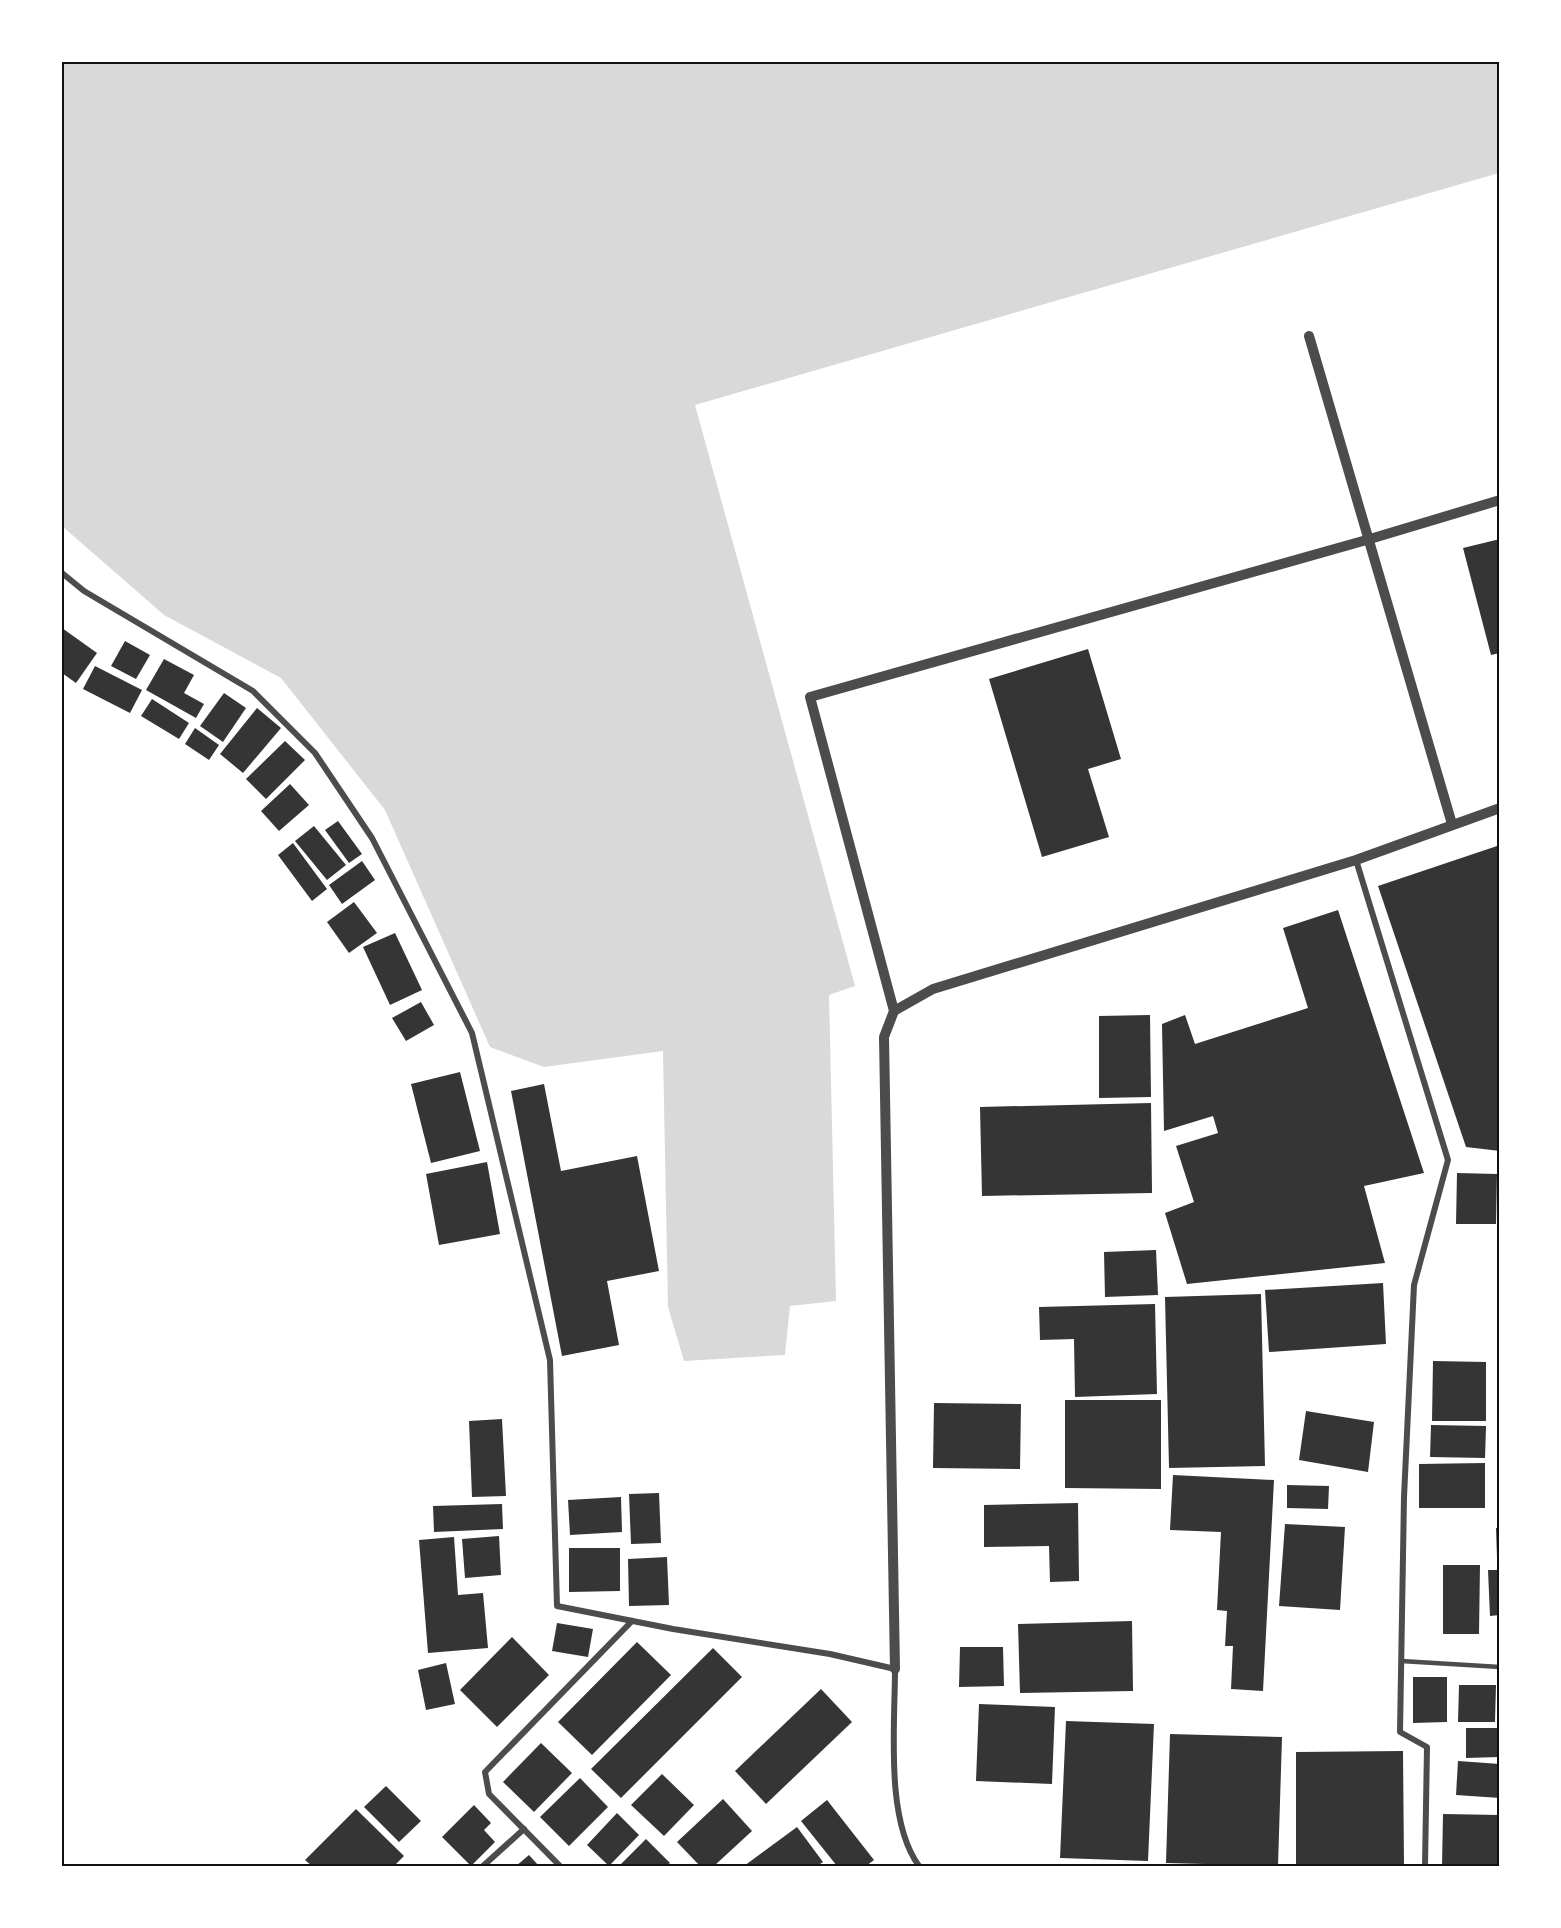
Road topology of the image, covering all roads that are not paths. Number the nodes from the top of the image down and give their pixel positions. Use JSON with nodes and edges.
{"nodes":[{"id":1,"x":1309,"y":336,"type":"dead end"},
{"id":2,"x":1500,"y":500,"type":"edge"},
{"id":3,"x":1370,"y":540,"type":"junction"},
{"id":4,"x":62,"y":573,"type":"edge"},
{"id":5,"x":1500,"y":808,"type":"edge"},
{"id":6,"x":1452,"y":824,"type":"junction"},
{"id":7,"x":1356,"y":860,"type":"junction"},
{"id":8,"x":894,"y":1011,"type":"junction"},
{"id":9,"x":632,"y":1621,"type":"junction"},
{"id":10,"x":1401,"y":1661,"type":"junction"},
{"id":11,"x":1500,"y":1667,"type":"edge"},
{"id":12,"x":895,"y":1669,"type":"junction"},
{"id":13,"x":524,"y":1829,"type":"junction"},
{"id":14,"x":483,"y":1866,"type":"edge"},
{"id":15,"x":560,"y":1866,"type":"edge"},
{"id":16,"x":919,"y":1866,"type":"edge"},
{"id":17,"x":1425,"y":1866,"type":"edge"}],
"edges":[{"from":1,"to":3,"type":"street"},
{"from":2,"to":3,"type":"street"},
{"from":3,"to":6,"type":"street"},
{"from":3,"to":8,"type":"street"},
{"from":4,"to":9,"type":"street"},
{"from":5,"to":6,"type":"street"},
{"from":6,"to":7,"type":"street"},
{"from":7,"to":8,"type":"street"},
{"from":7,"to":10,"type":"street"},
{"from":8,"to":12,"type":"street"},
{"from":9,"to":12,"type":"street"},
{"from":9,"to":13,"type":"street"},
{"from":10,"to":11,"type":"lane"},
{"from":10,"to":17,"type":"street"},
{"from":12,"to":16,"type":"street"},
{"from":13,"to":14,"type":"street"},
{"from":13,"to":15,"type":"street"}]}
